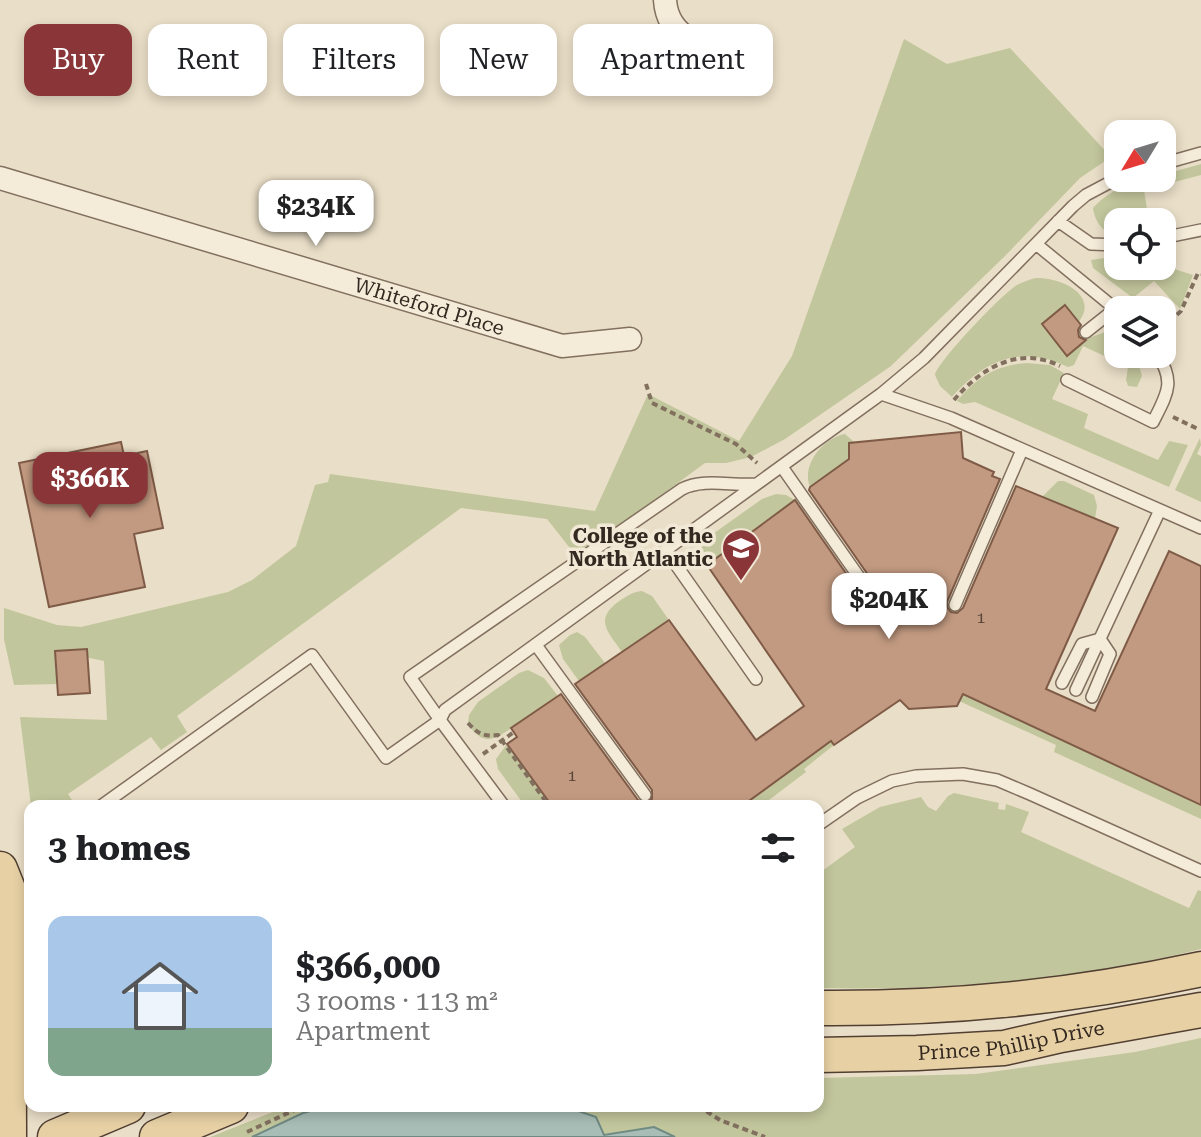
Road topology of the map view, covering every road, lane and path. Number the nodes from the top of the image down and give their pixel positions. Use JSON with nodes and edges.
{"nodes":[{"id":1,"x":665,"y":0,"type":"edge"},
{"id":2,"x":670,"y":24,"type":"edge"},
{"id":3,"x":1201,"y":153,"type":"edge"},
{"id":4,"x":1176,"y":160,"type":"edge"},
{"id":5,"x":0,"y":178,"type":"edge"},
{"id":6,"x":1104,"y":185,"type":"edge"},
{"id":7,"x":1058,"y":221,"type":"junction"},
{"id":8,"x":1201,"y":230,"type":"edge"},
{"id":9,"x":1176,"y":235,"type":"edge"},
{"id":10,"x":1036,"y":244,"type":"junction"},
{"id":11,"x":1104,"y":244,"type":"edge"},
{"id":12,"x":1201,"y":274,"type":"edge"},
{"id":13,"x":1104,"y":299,"type":"edge"},
{"id":14,"x":1176,"y":315,"type":"edge"},
{"id":15,"x":1104,"y":319,"type":"edge"},
{"id":16,"x":1086,"y":332,"type":"dead end"},
{"id":17,"x":630,"y":339,"type":"dead end"},
{"id":18,"x":1166,"y":368,"type":"edge"},
{"id":19,"x":1067,"y":380,"type":"joint"},
{"id":20,"x":646,"y":384,"type":"dead end"},
{"id":21,"x":881,"y":394,"type":"junction"},
{"id":22,"x":954,"y":400,"type":"dead end"},
{"id":23,"x":1159,"y":410,"type":"junction"},
{"id":24,"x":1200,"y":430,"type":"edge"},
{"id":25,"x":1022,"y":450,"type":"junction"},
{"id":26,"x":782,"y":467,"type":"junction"},
{"id":27,"x":768,"y":477,"type":"junction"},
{"id":28,"x":756,"y":484,"type":"junction"},
{"id":29,"x":1160,"y":510,"type":"junction"},
{"id":30,"x":1201,"y":528,"type":"edge"},
{"id":31,"x":667,"y":552,"type":"junction"},
{"id":32,"x":955,"y":605,"type":"dead end"},
{"id":33,"x":882,"y":610,"type":"dead end"},
{"id":34,"x":1100,"y":639,"type":"junction"},
{"id":35,"x":536,"y":645,"type":"junction"},
{"id":36,"x":756,"y":679,"type":"dead end"},
{"id":37,"x":1062,"y":683,"type":"dead end"},
{"id":38,"x":1076,"y":690,"type":"dead end"},
{"id":39,"x":1092,"y":697,"type":"dead end"},
{"id":40,"x":440,"y":720,"type":"junction"},
{"id":41,"x":468,"y":723,"type":"dead end"},
{"id":42,"x":514,"y":732,"type":"dead end"},
{"id":43,"x":502,"y":740,"type":"junction"},
{"id":44,"x":472,"y":762,"type":"junction"},
{"id":45,"x":645,"y":795,"type":"dead end"},
{"id":46,"x":109,"y":800,"type":"edge"},
{"id":47,"x":500,"y":800,"type":"edge"},
{"id":48,"x":545,"y":800,"type":"edge"},
{"id":49,"x":824,"y":821,"type":"edge"},
{"id":50,"x":0,"y":869,"type":"edge"},
{"id":51,"x":1201,"y":871,"type":"edge"},
{"id":52,"x":10,"y":964,"type":"junction"},
{"id":53,"x":1201,"y":969,"type":"edge"},
{"id":54,"x":24,"y":990,"type":"edge"},
{"id":55,"x":824,"y":1008,"type":"edge"},
{"id":56,"x":1201,"y":1010,"type":"edge"},
{"id":57,"x":824,"y":1055,"type":"edge"},
{"id":58,"x":114,"y":1112,"type":"edge"},
{"id":59,"x":217,"y":1112,"type":"edge"},
{"id":60,"x":290,"y":1112,"type":"edge"},
{"id":61,"x":707,"y":1112,"type":"edge"},
{"id":62,"x":9,"y":1137,"type":"edge"},
{"id":63,"x":55,"y":1137,"type":"edge"},
{"id":64,"x":157,"y":1137,"type":"edge"},
{"id":65,"x":236,"y":1137,"type":"edge"},
{"id":66,"x":765,"y":1137,"type":"edge"}],
"edges":[{"from":1,"to":2,"type":"street"},
{"from":3,"to":4,"type":"lane"},
{"from":5,"to":17,"type":"street","name":"Whiteford Place"},
{"from":6,"to":7,"type":"lane"},
{"from":7,"to":10,"type":"lane"},
{"from":7,"to":11,"type":"lane"},
{"from":8,"to":9,"type":"lane"},
{"from":10,"to":13,"type":"lane"},
{"from":10,"to":21,"type":"lane"},
{"from":12,"to":14,"type":"path"},
{"from":15,"to":16,"type":"lane"},
{"from":18,"to":23,"type":"lane"},
{"from":19,"to":22,"type":"path"},
{"from":19,"to":23,"type":"lane"},
{"from":20,"to":27,"type":"path"},
{"from":21,"to":25,"type":"lane"},
{"from":21,"to":26,"type":"lane"},
{"from":23,"to":24,"type":"path"},
{"from":25,"to":29,"type":"lane"},
{"from":25,"to":32,"type":"lane"},
{"from":26,"to":27,"type":"lane"},
{"from":26,"to":33,"type":"lane"},
{"from":27,"to":28,"type":"lane"},
{"from":28,"to":31,"type":"lane"},
{"from":28,"to":40,"type":"lane"},
{"from":29,"to":30,"type":"lane"},
{"from":29,"to":34,"type":"lane"},
{"from":31,"to":35,"type":"lane"},
{"from":31,"to":36,"type":"lane"},
{"from":34,"to":37,"type":"lane"},
{"from":34,"to":38,"type":"lane"},
{"from":34,"to":39,"type":"lane"},
{"from":35,"to":40,"type":"lane"},
{"from":35,"to":45,"type":"lane"},
{"from":40,"to":44,"type":"lane"},
{"from":40,"to":46,"type":"lane"},
{"from":41,"to":43,"type":"path"},
{"from":42,"to":43,"type":"path"},
{"from":43,"to":44,"type":"path"},
{"from":43,"to":48,"type":"path"},
{"from":44,"to":47,"type":"lane"},
{"from":49,"to":51,"type":"lane"},
{"from":50,"to":52,"type":"main road"},
{"from":52,"to":54,"type":"main road"},
{"from":52,"to":62,"type":"main road"},
{"from":53,"to":55,"type":"main road","name":"Prince Phillip Drive"},
{"from":56,"to":57,"type":"main road","name":"Prince Phillip Drive"},
{"from":58,"to":63,"type":"main road"},
{"from":59,"to":64,"type":"main road"},
{"from":60,"to":65,"type":"path"},
{"from":61,"to":66,"type":"path"}]}
